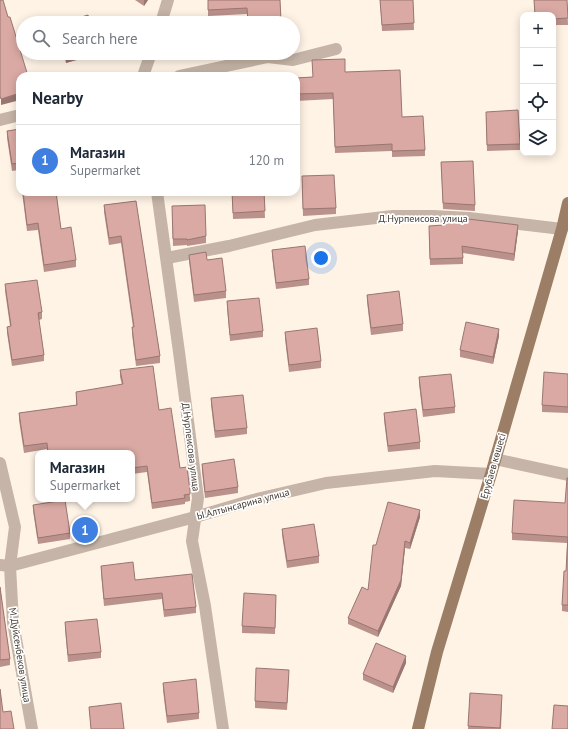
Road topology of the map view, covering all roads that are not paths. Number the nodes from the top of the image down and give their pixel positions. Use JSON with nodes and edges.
{"nodes":[{"id":1,"x":168,"y":0,"type":"edge"},
{"id":2,"x":163,"y":16,"type":"edge"},
{"id":3,"x":336,"y":49,"type":"dead end"},
{"id":4,"x":300,"y":58,"type":"edge"},
{"id":5,"x":149,"y":60,"type":"edge"},
{"id":6,"x":258,"y":60,"type":"edge"},
{"id":7,"x":144,"y":72,"type":"edge"},
{"id":8,"x":199,"y":72,"type":"edge"},
{"id":9,"x":16,"y":116,"type":"edge"},
{"id":10,"x":0,"y":120,"type":"edge"},
{"id":11,"x":158,"y":196,"type":"edge"},
{"id":12,"x":568,"y":203,"type":"edge"},
{"id":13,"x":562,"y":229,"type":"junction"},
{"id":14,"x":166,"y":258,"type":"junction"},
{"id":15,"x":496,"y":459,"type":"junction"},
{"id":16,"x":0,"y":463,"type":"edge"},
{"id":17,"x":491,"y":474,"type":"junction"},
{"id":18,"x":568,"y":474,"type":"edge"},
{"id":19,"x":195,"y":517,"type":"junction"},
{"id":20,"x":5,"y":565,"type":"edge"},
{"id":21,"x":32,"y":729,"type":"edge"},
{"id":22,"x":223,"y":729,"type":"edge"},
{"id":23,"x":418,"y":729,"type":"edge"}],
"edges":[{"from":1,"to":2,"type":"street"},
{"from":3,"to":4,"type":"street"},
{"from":5,"to":7,"type":"street"},
{"from":6,"to":8,"type":"street"},
{"from":9,"to":10,"type":"street"},
{"from":11,"to":14,"type":"street","name":"Д.Нурпеисова улица"},
{"from":12,"to":13,"type":"main road","name":"Ерубаев көшесі"},
{"from":13,"to":14,"type":"street","name":"Д.Нурпеисова улица"},
{"from":13,"to":15,"type":"main road","name":"Ерубаев көшесі"},
{"from":14,"to":19,"type":"street","name":"Д.Нурпеисова улица"},
{"from":15,"to":17,"type":"main road","name":"Ерубаев көшесі"},
{"from":15,"to":18,"type":"street"},
{"from":16,"to":20,"type":"street","name":"М.Дуйсенбеков улица"},
{"from":17,"to":19,"type":"street","name":"Ы.Алтынсарина улица"},
{"from":17,"to":23,"type":"main road","name":"Ерубаев көшесі"},
{"from":19,"to":20,"type":"street","name":"Ы.Алтынсарина улица"},
{"from":19,"to":22,"type":"street","name":"Д.Нурпеисова улица"},
{"from":20,"to":21,"type":"street","name":"М.Дуйсенбеков улица"}]}
